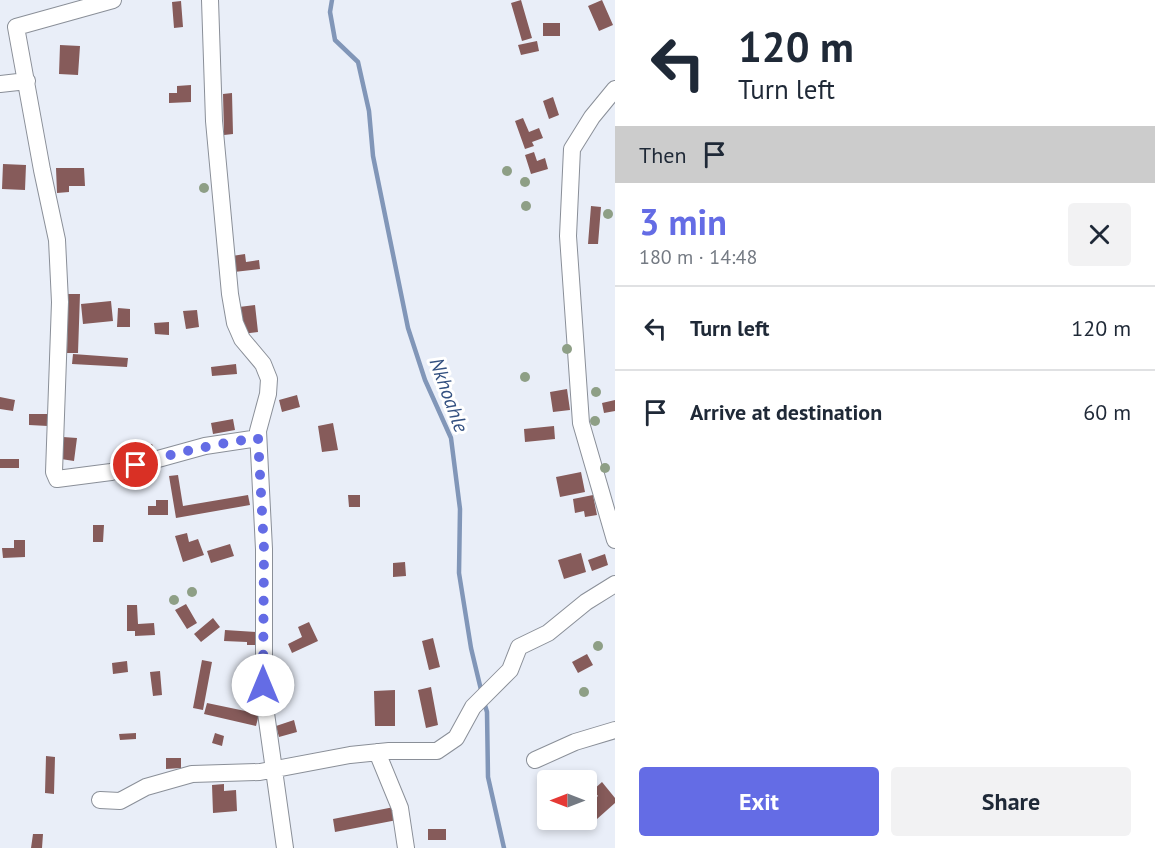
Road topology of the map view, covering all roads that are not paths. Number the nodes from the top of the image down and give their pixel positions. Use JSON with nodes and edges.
{"nodes":[{"id":1,"x":112,"y":0,"type":"edge"},
{"id":2,"x":210,"y":0,"type":"edge"},
{"id":3,"x":27,"y":81,"type":"junction"},
{"id":4,"x":0,"y":84,"type":"edge"},
{"id":5,"x":615,"y":89,"type":"edge"},
{"id":6,"x":258,"y":438,"type":"junction"},
{"id":7,"x":615,"y":540,"type":"edge"},
{"id":8,"x":615,"y":584,"type":"edge"},
{"id":9,"x":615,"y":730,"type":"edge"},
{"id":10,"x":377,"y":752,"type":"junction"},
{"id":11,"x":535,"y":759,"type":"dead end"},
{"id":12,"x":274,"y":769,"type":"junction"},
{"id":13,"x":100,"y":800,"type":"dead end"},
{"id":14,"x":285,"y":848,"type":"edge"},
{"id":15,"x":406,"y":848,"type":"edge"}],
"edges":[{"from":1,"to":3,"type":"street"},
{"from":2,"to":6,"type":"street"},
{"from":3,"to":4,"type":"street"},
{"from":3,"to":6,"type":"street"},
{"from":5,"to":7,"type":"street"},
{"from":6,"to":12,"type":"street"},
{"from":8,"to":10,"type":"street"},
{"from":9,"to":11,"type":"street"},
{"from":10,"to":12,"type":"street"},
{"from":10,"to":15,"type":"street"},
{"from":12,"to":13,"type":"street"},
{"from":12,"to":14,"type":"street"}]}
